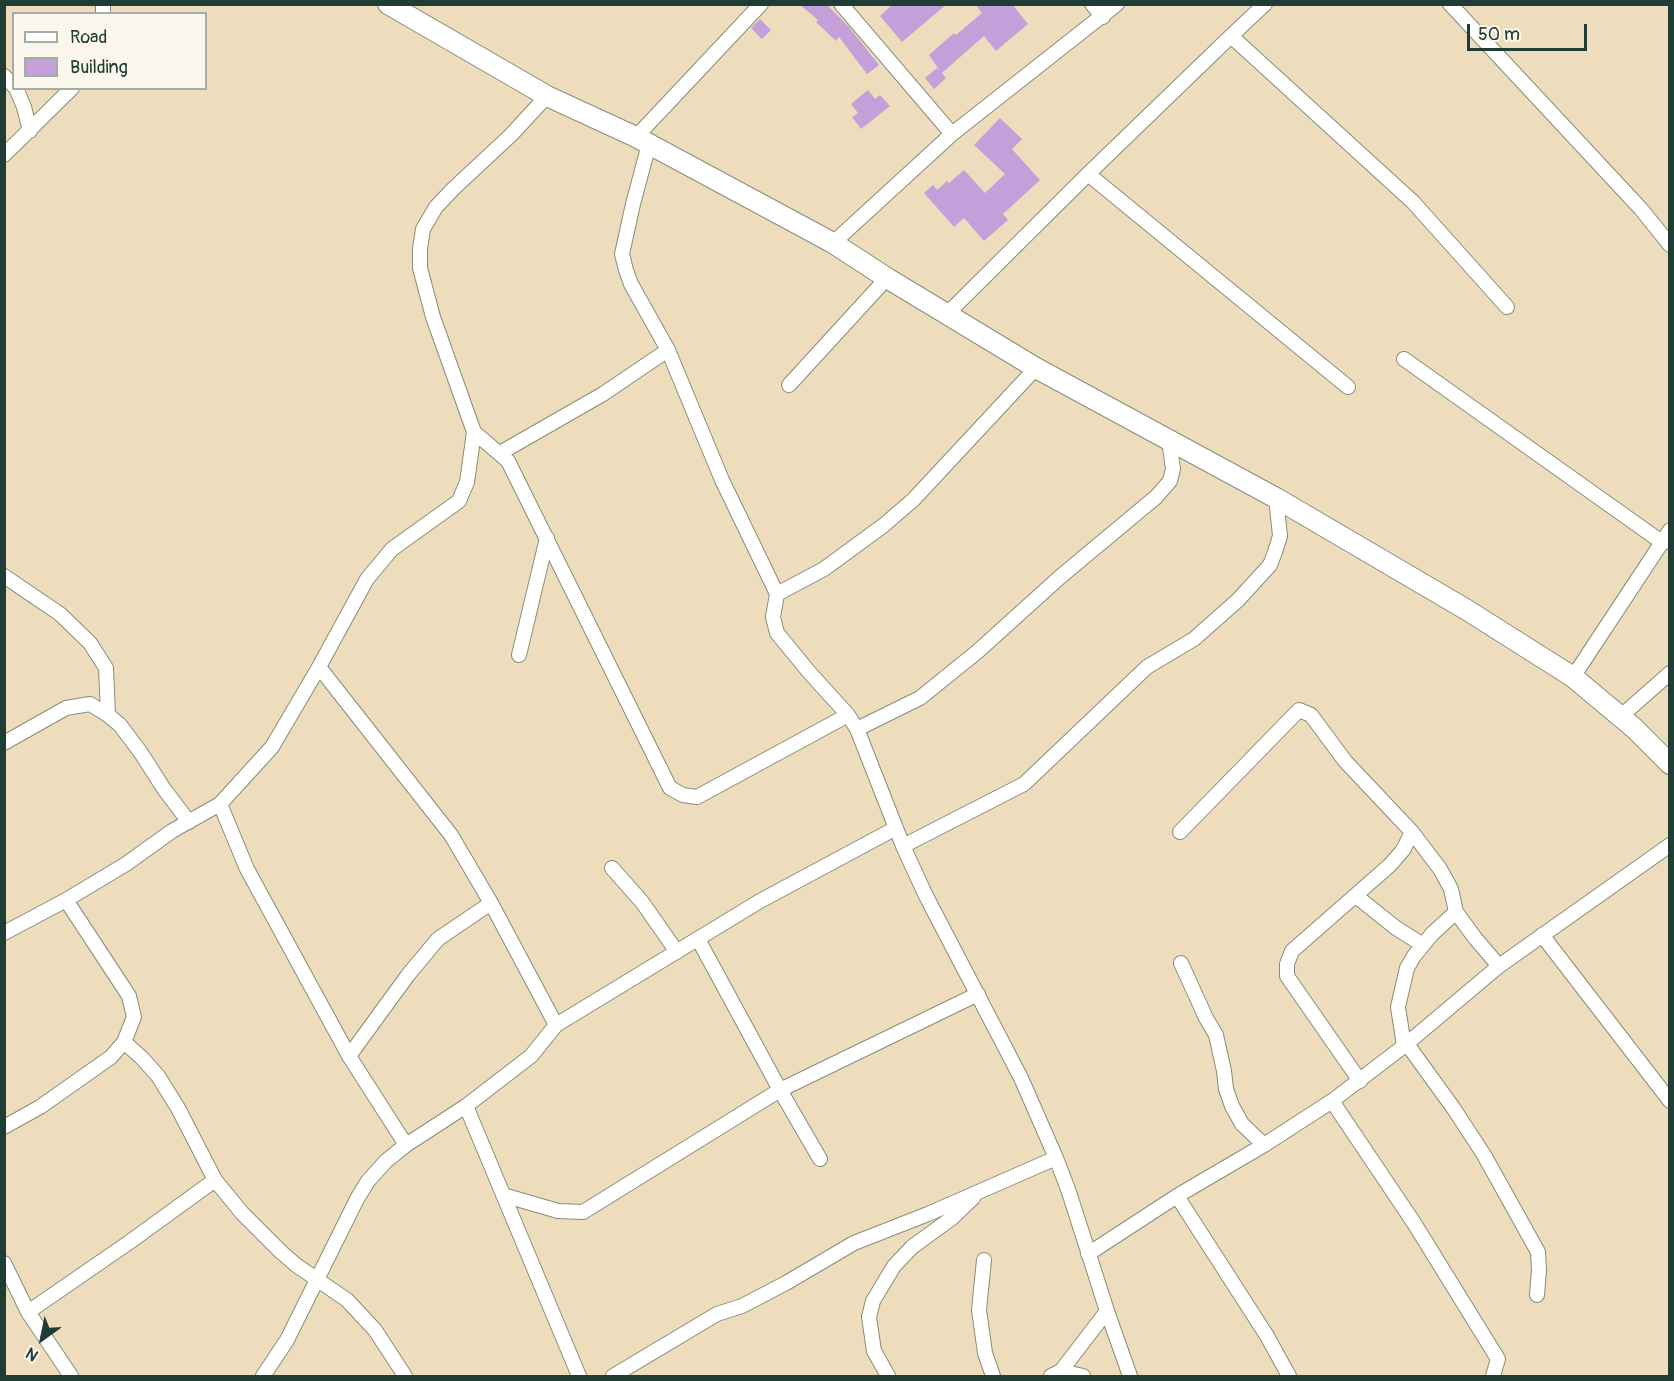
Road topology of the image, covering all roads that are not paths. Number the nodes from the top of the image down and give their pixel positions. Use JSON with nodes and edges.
{"nodes":[{"id":1,"x":388,"y":4,"type":"edge"},
{"id":2,"x":841,"y":4,"type":"edge"},
{"id":3,"x":1092,"y":4,"type":"edge"},
{"id":4,"x":1118,"y":4,"type":"edge"},
{"id":5,"x":1265,"y":4,"type":"edge"},
{"id":6,"x":1450,"y":4,"type":"edge"},
{"id":7,"x":761,"y":5,"type":"edge"},
{"id":8,"x":1103,"y":17,"type":"junction"},
{"id":9,"x":1231,"y":36,"type":"junction"},
{"id":10,"x":16,"y":90,"type":"edge"},
{"id":11,"x":70,"y":90,"type":"edge"},
{"id":12,"x":547,"y":96,"type":"junction"},
{"id":13,"x":30,"y":131,"type":"junction"},
{"id":14,"x":952,"y":134,"type":"junction"},
{"id":15,"x":642,"y":140,"type":"junction"},
{"id":16,"x":4,"y":155,"type":"edge"},
{"id":17,"x":1088,"y":174,"type":"junction"},
{"id":18,"x":833,"y":243,"type":"junction"},
{"id":19,"x":1670,"y":245,"type":"edge"},
{"id":20,"x":887,"y":278,"type":"junction"},
{"id":21,"x":1507,"y":307,"type":"dead end"},
{"id":22,"x":947,"y":314,"type":"junction"},
{"id":23,"x":668,"y":350,"type":"junction"},
{"id":24,"x":1404,"y":359,"type":"dead end"},
{"id":25,"x":1036,"y":368,"type":"junction"},
{"id":26,"x":789,"y":385,"type":"dead end"},
{"id":27,"x":1348,"y":387,"type":"dead end"},
{"id":28,"x":474,"y":432,"type":"junction"},
{"id":29,"x":1169,"y":440,"type":"junction"},
{"id":30,"x":500,"y":453,"type":"junction"},
{"id":31,"x":1276,"y":498,"type":"junction"},
{"id":32,"x":1666,"y":536,"type":"edge"},
{"id":33,"x":547,"y":538,"type":"junction"},
{"id":34,"x":4,"y":576,"type":"edge"},
{"id":35,"x":777,"y":594,"type":"junction"},
{"id":36,"x":519,"y":655,"type":"dead end"},
{"id":37,"x":319,"y":667,"type":"junction"},
{"id":38,"x":1670,"y":673,"type":"edge"},
{"id":39,"x":1573,"y":677,"type":"junction"},
{"id":40,"x":108,"y":715,"type":"junction"},
{"id":41,"x":848,"y":715,"type":"junction"},
{"id":42,"x":1620,"y":717,"type":"junction"},
{"id":43,"x":857,"y":729,"type":"junction"},
{"id":44,"x":4,"y":743,"type":"edge"},
{"id":45,"x":1670,"y":764,"type":"edge"},
{"id":46,"x":220,"y":804,"type":"junction"},
{"id":47,"x":189,"y":822,"type":"junction"},
{"id":48,"x":896,"y":828,"type":"junction"},
{"id":49,"x":1180,"y":832,"type":"dead end"},
{"id":50,"x":1412,"y":832,"type":"junction"},
{"id":51,"x":1670,"y":845,"type":"edge"},
{"id":52,"x":903,"y":846,"type":"junction"},
{"id":53,"x":612,"y":868,"type":"dead end"},
{"id":54,"x":1356,"y":896,"type":"junction"},
{"id":55,"x":66,"y":900,"type":"junction"},
{"id":56,"x":491,"y":903,"type":"junction"},
{"id":57,"x":1456,"y":912,"type":"junction"},
{"id":58,"x":4,"y":933,"type":"edge"},
{"id":59,"x":1542,"y":935,"type":"junction"},
{"id":60,"x":698,"y":939,"type":"junction"},
{"id":61,"x":1423,"y":945,"type":"junction"},
{"id":62,"x":677,"y":952,"type":"junction"},
{"id":63,"x":1181,"y":963,"type":"dead end"},
{"id":64,"x":1499,"y":966,"type":"junction"},
{"id":65,"x":978,"y":994,"type":"junction"},
{"id":66,"x":556,"y":1025,"type":"junction"},
{"id":67,"x":124,"y":1042,"type":"junction"},
{"id":68,"x":1406,"y":1045,"type":"junction"},
{"id":69,"x":349,"y":1056,"type":"junction"},
{"id":70,"x":1360,"y":1081,"type":"junction"},
{"id":71,"x":780,"y":1090,"type":"junction"},
{"id":72,"x":1332,"y":1101,"type":"junction"},
{"id":73,"x":1670,"y":1101,"type":"edge"},
{"id":74,"x":466,"y":1106,"type":"junction"},
{"id":75,"x":4,"y":1127,"type":"edge"},
{"id":76,"x":406,"y":1145,"type":"junction"},
{"id":77,"x":1264,"y":1145,"type":"junction"},
{"id":78,"x":1056,"y":1158,"type":"junction"},
{"id":79,"x":820,"y":1159,"type":"dead end"},
{"id":80,"x":215,"y":1180,"type":"junction"},
{"id":81,"x":981,"y":1191,"type":"junction"},
{"id":82,"x":504,"y":1195,"type":"junction"},
{"id":83,"x":1177,"y":1196,"type":"junction"},
{"id":84,"x":1088,"y":1254,"type":"junction"},
{"id":85,"x":984,"y":1260,"type":"dead end"},
{"id":86,"x":4,"y":1263,"type":"edge"},
{"id":87,"x":318,"y":1279,"type":"junction"},
{"id":88,"x":1537,"y":1295,"type":"dead end"},
{"id":89,"x":1107,"y":1311,"type":"junction"},
{"id":90,"x":28,"y":1312,"type":"junction"},
{"id":91,"x":1056,"y":1374,"type":"edge"},
{"id":92,"x":71,"y":1377,"type":"edge"},
{"id":93,"x":262,"y":1377,"type":"edge"},
{"id":94,"x":405,"y":1377,"type":"edge"},
{"id":95,"x":579,"y":1377,"type":"edge"},
{"id":96,"x":613,"y":1377,"type":"edge"},
{"id":97,"x":888,"y":1377,"type":"edge"},
{"id":98,"x":993,"y":1377,"type":"edge"},
{"id":99,"x":1083,"y":1377,"type":"edge"},
{"id":100,"x":1130,"y":1377,"type":"edge"},
{"id":101,"x":1289,"y":1377,"type":"edge"},
{"id":102,"x":1493,"y":1377,"type":"edge"}],
"edges":[{"from":1,"to":12,"type":"street"},
{"from":2,"to":14,"type":"street"},
{"from":3,"to":8,"type":"street"},
{"from":4,"to":8,"type":"street"},
{"from":5,"to":9,"type":"street"},
{"from":6,"to":19,"type":"street"},
{"from":7,"to":15,"type":"street"},
{"from":8,"to":14,"type":"street"},
{"from":9,"to":17,"type":"street"},
{"from":9,"to":21,"type":"street"},
{"from":10,"to":13,"type":"street"},
{"from":11,"to":13,"type":"street"},
{"from":12,"to":15,"type":"street"},
{"from":12,"to":28,"type":"street"},
{"from":13,"to":16,"type":"street"},
{"from":14,"to":18,"type":"street"},
{"from":15,"to":18,"type":"street"},
{"from":15,"to":23,"type":"street"},
{"from":17,"to":22,"type":"street"},
{"from":17,"to":27,"type":"street"},
{"from":18,"to":20,"type":"street"},
{"from":20,"to":22,"type":"street"},
{"from":20,"to":26,"type":"street"},
{"from":22,"to":25,"type":"street"},
{"from":23,"to":30,"type":"street"},
{"from":23,"to":35,"type":"street"},
{"from":24,"to":32,"type":"street"},
{"from":25,"to":29,"type":"street"},
{"from":25,"to":35,"type":"street"},
{"from":28,"to":30,"type":"street"},
{"from":28,"to":37,"type":"street"},
{"from":29,"to":31,"type":"street"},
{"from":29,"to":43,"type":"street"},
{"from":30,"to":33,"type":"street"},
{"from":31,"to":39,"type":"street"},
{"from":31,"to":52,"type":"street"},
{"from":32,"to":39,"type":"street"},
{"from":33,"to":36,"type":"street"},
{"from":33,"to":41,"type":"street"},
{"from":34,"to":40,"type":"street"},
{"from":35,"to":41,"type":"street"},
{"from":37,"to":46,"type":"street"},
{"from":37,"to":56,"type":"street"},
{"from":38,"to":42,"type":"street"},
{"from":39,"to":42,"type":"street"},
{"from":40,"to":44,"type":"street"},
{"from":40,"to":47,"type":"street"},
{"from":41,"to":43,"type":"street"},
{"from":42,"to":45,"type":"street"},
{"from":43,"to":48,"type":"street"},
{"from":46,"to":47,"type":"street"},
{"from":46,"to":69,"type":"street"},
{"from":47,"to":55,"type":"street"},
{"from":48,"to":52,"type":"street"},
{"from":48,"to":60,"type":"street"},
{"from":49,"to":50,"type":"street"},
{"from":50,"to":54,"type":"street"},
{"from":50,"to":57,"type":"street"},
{"from":51,"to":59,"type":"street"},
{"from":52,"to":65,"type":"street"},
{"from":53,"to":62,"type":"street"},
{"from":54,"to":61,"type":"street"},
{"from":54,"to":70,"type":"street"},
{"from":55,"to":58,"type":"street"},
{"from":55,"to":67,"type":"street"},
{"from":56,"to":66,"type":"street"},
{"from":56,"to":69,"type":"street"},
{"from":57,"to":61,"type":"street"},
{"from":57,"to":64,"type":"street"},
{"from":59,"to":64,"type":"street"},
{"from":59,"to":73,"type":"street"},
{"from":60,"to":62,"type":"street"},
{"from":60,"to":71,"type":"street"},
{"from":61,"to":68,"type":"street"},
{"from":62,"to":66,"type":"street"},
{"from":63,"to":77,"type":"street"},
{"from":64,"to":68,"type":"street"},
{"from":65,"to":71,"type":"street"},
{"from":65,"to":78,"type":"street"},
{"from":66,"to":74,"type":"street"},
{"from":67,"to":75,"type":"street"},
{"from":67,"to":80,"type":"street"},
{"from":68,"to":70,"type":"street"},
{"from":68,"to":88,"type":"street"},
{"from":69,"to":76,"type":"street"},
{"from":70,"to":72,"type":"street"},
{"from":71,"to":79,"type":"street"},
{"from":71,"to":82,"type":"street"},
{"from":72,"to":77,"type":"street"},
{"from":72,"to":102,"type":"street"},
{"from":74,"to":76,"type":"street"},
{"from":74,"to":82,"type":"street"},
{"from":76,"to":87,"type":"street"},
{"from":77,"to":83,"type":"street"},
{"from":78,"to":81,"type":"street"},
{"from":78,"to":84,"type":"street"},
{"from":80,"to":87,"type":"street"},
{"from":80,"to":90,"type":"street"},
{"from":81,"to":96,"type":"street"},
{"from":81,"to":97,"type":"street"},
{"from":82,"to":95,"type":"street"},
{"from":83,"to":84,"type":"street"},
{"from":83,"to":101,"type":"street"},
{"from":84,"to":89,"type":"street"},
{"from":85,"to":98,"type":"street"},
{"from":86,"to":90,"type":"street"},
{"from":87,"to":93,"type":"street"},
{"from":87,"to":94,"type":"street"},
{"from":89,"to":91,"type":"street"},
{"from":89,"to":100,"type":"street"},
{"from":90,"to":92,"type":"street"},
{"from":91,"to":99,"type":"street"}]}
